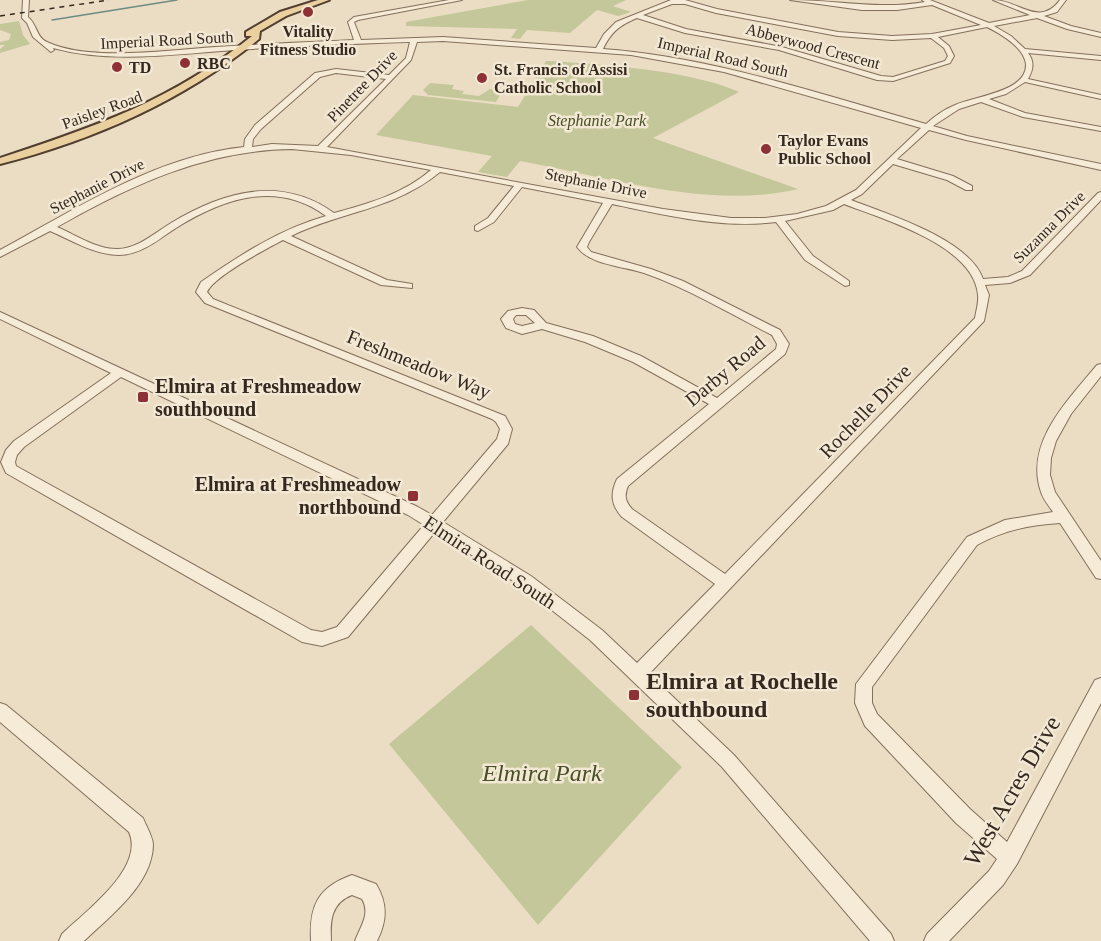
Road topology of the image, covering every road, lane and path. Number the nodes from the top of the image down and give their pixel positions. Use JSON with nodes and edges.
{"nodes":[{"id":1,"x":325,"y":0,"type":"edge"},
{"id":2,"x":459,"y":0,"type":"edge"},
{"id":3,"x":793,"y":0,"type":"edge"},
{"id":4,"x":996,"y":0,"type":"edge"},
{"id":5,"x":1063,"y":0,"type":"edge"},
{"id":6,"x":26,"y":2,"type":"edge"},
{"id":7,"x":828,"y":2,"type":"edge"},
{"id":8,"x":928,"y":2,"type":"edge"},
{"id":9,"x":635,"y":15,"type":"junction"},
{"id":10,"x":1037,"y":16,"type":"junction"},
{"id":11,"x":987,"y":26,"type":"junction"},
{"id":12,"x":257,"y":32,"type":"junction"},
{"id":13,"x":1101,"y":35,"type":"edge"},
{"id":14,"x":932,"y":36,"type":"junction"},
{"id":15,"x":414,"y":39,"type":"junction"},
{"id":16,"x":358,"y":42,"type":"junction"},
{"id":17,"x":234,"y":50,"type":"junction"},
{"id":18,"x":599,"y":50,"type":"junction"},
{"id":19,"x":1024,"y":51,"type":"junction"},
{"id":20,"x":1101,"y":58,"type":"edge"},
{"id":21,"x":207,"y":73,"type":"junction"},
{"id":22,"x":391,"y":77,"type":"junction"},
{"id":23,"x":1025,"y":80,"type":"junction"},
{"id":24,"x":1101,"y":97,"type":"edge"},
{"id":25,"x":981,"y":99,"type":"junction"},
{"id":26,"x":928,"y":127,"type":"junction"},
{"id":27,"x":1101,"y":129,"type":"edge"},
{"id":28,"x":322,"y":147,"type":"junction"},
{"id":29,"x":248,"y":149,"type":"junction"},
{"id":30,"x":0,"y":161,"type":"edge"},
{"id":31,"x":894,"y":161,"type":"junction"},
{"id":32,"x":1101,"y":167,"type":"edge"},
{"id":33,"x":438,"y":169,"type":"junction"},
{"id":34,"x":520,"y":184,"type":"junction"},
{"id":35,"x":969,"y":188,"type":"dead end"},
{"id":36,"x":1101,"y":195,"type":"edge"},
{"id":37,"x":609,"y":201,"type":"junction"},
{"id":38,"x":845,"y":201,"type":"junction"},
{"id":39,"x":332,"y":216,"type":"junction"},
{"id":40,"x":777,"y":219,"type":"junction"},
{"id":41,"x":50,"y":227,"type":"junction"},
{"id":42,"x":478,"y":228,"type":"dead end"},
{"id":43,"x":284,"y":236,"type":"junction"},
{"id":44,"x":0,"y":254,"type":"edge"},
{"id":45,"x":981,"y":282,"type":"junction"},
{"id":46,"x":845,"y":283,"type":"dead end"},
{"id":47,"x":408,"y":286,"type":"dead end"},
{"id":48,"x":0,"y":315,"type":"edge"},
{"id":49,"x":542,"y":325,"type":"dead end"},
{"id":50,"x":1101,"y":368,"type":"edge"},
{"id":51,"x":120,"y":372,"type":"junction"},
{"id":52,"x":717,"y":403,"type":"junction"},
{"id":53,"x":1061,"y":517,"type":"junction"},
{"id":54,"x":435,"y":523,"type":"junction"},
{"id":55,"x":1101,"y":573,"type":"edge"},
{"id":56,"x":726,"y":583,"type":"junction"},
{"id":57,"x":639,"y":674,"type":"junction"},
{"id":58,"x":1101,"y":686,"type":"edge"},
{"id":59,"x":0,"y":711,"type":"edge"},
{"id":60,"x":1010,"y":856,"type":"junction"},
{"id":61,"x":69,"y":941,"type":"edge"},
{"id":62,"x":321,"y":941,"type":"edge"},
{"id":63,"x":365,"y":941,"type":"edge"},
{"id":64,"x":884,"y":941,"type":"edge"},
{"id":65,"x":934,"y":941,"type":"edge"}],
"edges":[{"from":1,"to":12,"type":"main road","name":"Paisley Road"},
{"from":2,"to":16,"type":"street"},
{"from":3,"to":7,"type":"street"},
{"from":4,"to":10,"type":"street"},
{"from":5,"to":10,"type":"street"},
{"from":6,"to":17,"type":"street","name":"Imperial Road South"},
{"from":7,"to":8,"type":"street"},
{"from":8,"to":11,"type":"street"},
{"from":9,"to":14,"type":"street"},
{"from":9,"to":14,"type":"street","name":"Abbeywood Crescent"},
{"from":9,"to":18,"type":"street"},
{"from":10,"to":11,"type":"street"},
{"from":10,"to":13,"type":"street"},
{"from":11,"to":14,"type":"street"},
{"from":11,"to":19,"type":"street"},
{"from":12,"to":17,"type":"main road","name":"Paisley Road"},
{"from":12,"to":17,"type":"main road","name":"Paisley Road"},
{"from":15,"to":16,"type":"street","name":"Imperial Road South"},
{"from":15,"to":18,"type":"street","name":"Imperial Road South"},
{"from":15,"to":22,"type":"street","name":"Pinetree Drive"},
{"from":16,"to":17,"type":"street","name":"Imperial Road South"},
{"from":17,"to":21,"type":"main road","name":"Paisley Road"},
{"from":17,"to":21,"type":"main road","name":"Paisley Road"},
{"from":18,"to":26,"type":"street","name":"Imperial Road South"},
{"from":19,"to":20,"type":"street"},
{"from":19,"to":23,"type":"street"},
{"from":21,"to":30,"type":"main road","name":"Paisley Road"},
{"from":22,"to":28,"type":"street","name":"Pinetree Drive"},
{"from":22,"to":29,"type":"street"},
{"from":23,"to":24,"type":"street"},
{"from":23,"to":25,"type":"street","name":"Stephanie Drive"},
{"from":25,"to":26,"type":"street","name":"Stephanie Drive"},
{"from":25,"to":27,"type":"street"},
{"from":26,"to":31,"type":"street","name":"Stephanie Drive"},
{"from":26,"to":32,"type":"street","name":"Imperial Road South"},
{"from":28,"to":29,"type":"street","name":"Stephanie Drive"},
{"from":28,"to":33,"type":"street","name":"Stephanie Drive"},
{"from":29,"to":41,"type":"street","name":"Stephanie Drive"},
{"from":31,"to":35,"type":"street"},
{"from":31,"to":38,"type":"street","name":"Stephanie Drive"},
{"from":33,"to":34,"type":"street","name":"Stephanie Drive"},
{"from":33,"to":39,"type":"street","name":"Freshmeadow Way"},
{"from":34,"to":37,"type":"street","name":"Stephanie Drive"},
{"from":34,"to":42,"type":"street"},
{"from":36,"to":45,"type":"street","name":"Suzanna Drive"},
{"from":37,"to":40,"type":"street","name":"Stephanie Drive"},
{"from":37,"to":52,"type":"street","name":"Darby Road"},
{"from":38,"to":40,"type":"street","name":"Stephanie Drive"},
{"from":38,"to":45,"type":"street"},
{"from":39,"to":41,"type":"street"},
{"from":39,"to":43,"type":"street","name":"Freshmeadow Way"},
{"from":40,"to":46,"type":"street"},
{"from":41,"to":44,"type":"street","name":"Stephanie Drive"},
{"from":43,"to":47,"type":"street"},
{"from":43,"to":54,"type":"street","name":"Freshmeadow Way"},
{"from":45,"to":56,"type":"street","name":"Rochelle Drive"},
{"from":48,"to":51,"type":"street","name":"Elmira Road South"},
{"from":49,"to":52,"type":"street"},
{"from":50,"to":53,"type":"street"},
{"from":51,"to":54,"type":"street","name":"Elmira Road South"},
{"from":51,"to":54,"type":"street","name":"Freshmeadow Way"},
{"from":52,"to":56,"type":"street","name":"Darby Road"},
{"from":53,"to":55,"type":"street"},
{"from":53,"to":60,"type":"street"},
{"from":54,"to":57,"type":"street","name":"Elmira Road South"},
{"from":56,"to":57,"type":"street","name":"Rochelle Drive"},
{"from":57,"to":64,"type":"street","name":"Elmira Road South"},
{"from":58,"to":60,"type":"street","name":"West Acres Drive"},
{"from":59,"to":61,"type":"street"},
{"from":60,"to":65,"type":"street","name":"West Acres Drive"},
{"from":62,"to":63,"type":"street"}]}
